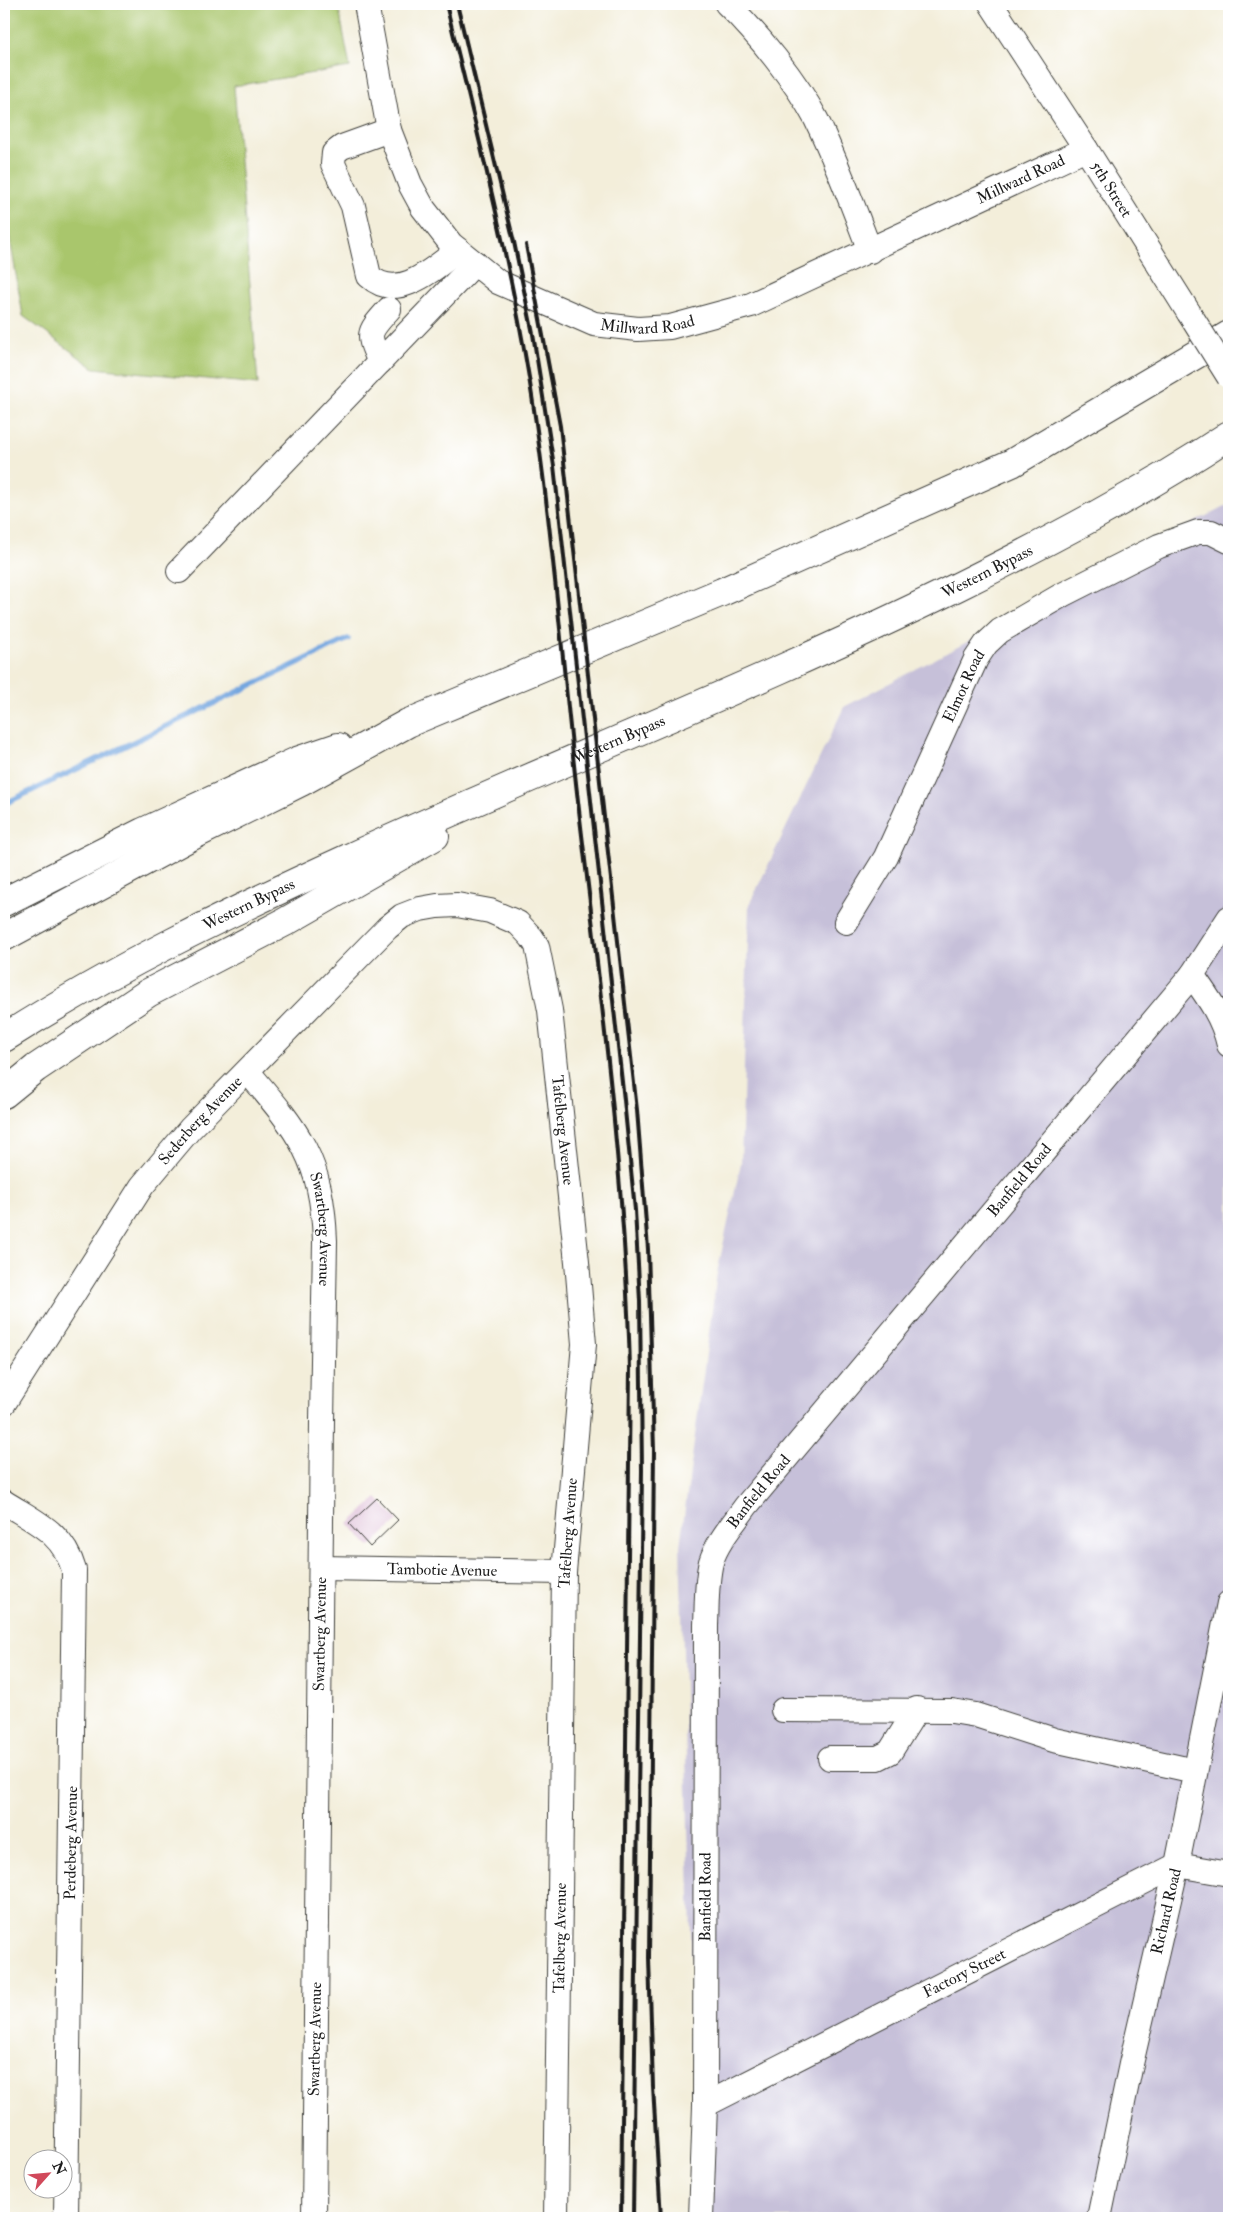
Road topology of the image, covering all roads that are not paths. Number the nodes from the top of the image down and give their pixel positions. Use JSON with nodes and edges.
{"nodes":[{"id":1,"x":366,"y":4,"type":"edge"},
{"id":2,"x":727,"y":4,"type":"edge"},
{"id":3,"x":991,"y":4,"type":"edge"},
{"id":4,"x":389,"y":130,"type":"junction"},
{"id":5,"x":1086,"y":149,"type":"junction"},
{"id":6,"x":870,"y":251,"type":"junction"},
{"id":7,"x":467,"y":257,"type":"junction"},
{"id":8,"x":389,"y":309,"type":"dead end"},
{"id":9,"x":1229,"y":335,"type":"edge"},
{"id":10,"x":380,"y":362,"type":"junction"},
{"id":11,"x":1229,"y":377,"type":"edge"},
{"id":12,"x":1229,"y":435,"type":"edge"},
{"id":13,"x":1229,"y":541,"type":"edge"},
{"id":14,"x":179,"y":571,"type":"dead end"},
{"id":15,"x":408,"y":723,"type":"junction"},
{"id":16,"x":556,"y":766,"type":"junction"},
{"id":17,"x":4,"y":902,"type":"edge"},
{"id":18,"x":457,"y":905,"type":"joint"},
{"id":19,"x":1229,"y":918,"type":"edge"},
{"id":20,"x":846,"y":922,"type":"dead end"},
{"id":21,"x":4,"y":937,"type":"edge"},
{"id":22,"x":1192,"y":975,"type":"junction"},
{"id":23,"x":4,"y":1038,"type":"edge"},
{"id":24,"x":1229,"y":1045,"type":"edge"},
{"id":25,"x":248,"y":1072,"type":"junction"},
{"id":26,"x":4,"y":1094,"type":"edge"},
{"id":27,"x":4,"y":1403,"type":"edge"},
{"id":28,"x":4,"y":1502,"type":"edge"},
{"id":29,"x":321,"y":1568,"type":"junction"},
{"id":30,"x":564,"y":1572,"type":"junction"},
{"id":31,"x":1229,"y":1603,"type":"edge"},
{"id":32,"x":783,"y":1710,"type":"dead end"},
{"id":33,"x":916,"y":1710,"type":"junction"},
{"id":34,"x":830,"y":1758,"type":"dead end"},
{"id":35,"x":1195,"y":1771,"type":"junction"},
{"id":36,"x":1177,"y":1865,"type":"junction"},
{"id":37,"x":1229,"y":1874,"type":"edge"},
{"id":38,"x":705,"y":2105,"type":"junction"},
{"id":39,"x":66,"y":2218,"type":"edge"},
{"id":40,"x":314,"y":2218,"type":"edge"},
{"id":41,"x":556,"y":2218,"type":"edge"},
{"id":42,"x":701,"y":2218,"type":"edge"},
{"id":43,"x":1098,"y":2218,"type":"edge"}],
"edges":[{"from":1,"to":4,"type":"street","name":"Millward Road"},
{"from":2,"to":6,"type":"street"},
{"from":3,"to":5,"type":"street","name":"5th Street"},
{"from":4,"to":7,"type":"street","name":"Millward Road"},
{"from":4,"to":7,"type":"street"},
{"from":5,"to":6,"type":"street","name":"Millward Road"},
{"from":5,"to":11,"type":"street","name":"5th Street","bridge":true},
{"from":6,"to":7,"type":"street","name":"Millward Road"},
{"from":7,"to":10,"type":"street"},
{"from":8,"to":10,"type":"street"},
{"from":9,"to":15,"type":"highway"},
{"from":10,"to":14,"type":"street"},
{"from":12,"to":16,"type":"highway","name":"Western Bypass"},
{"from":13,"to":20,"type":"street","name":"Elmot Road"},
{"from":15,"to":17,"type":"highway"},
{"from":15,"to":21,"type":"highway"},
{"from":16,"to":23,"type":"highway","name":"Western Bypass"},
{"from":16,"to":26,"type":"highway"},
{"from":18,"to":25,"type":"street","name":"Sederberg Avenue"},
{"from":18,"to":30,"type":"street","name":"Tafelberg Avenue"},
{"from":19,"to":22,"type":"street","name":"Banfield Road"},
{"from":22,"to":24,"type":"street"},
{"from":22,"to":38,"type":"street","name":"Banfield Road"},
{"from":25,"to":27,"type":"street","name":"Sederberg Avenue"},
{"from":25,"to":29,"type":"street","name":"Swartberg Avenue"},
{"from":28,"to":39,"type":"street","name":"Perdeberg Avenue"},
{"from":29,"to":30,"type":"street","name":"Tambotie Avenue"},
{"from":29,"to":40,"type":"street","name":"Swartberg Avenue"},
{"from":30,"to":41,"type":"street","name":"Tafelberg Avenue"},
{"from":31,"to":35,"type":"street","name":"Richard Road"},
{"from":32,"to":33,"type":"street"},
{"from":33,"to":34,"type":"street"},
{"from":33,"to":35,"type":"street"},
{"from":35,"to":36,"type":"street","name":"Richard Road"},
{"from":36,"to":37,"type":"street"},
{"from":36,"to":38,"type":"street","name":"Factory Street"},
{"from":36,"to":43,"type":"street","name":"Richard Road"},
{"from":38,"to":42,"type":"street","name":"Banfield Road"}]}
